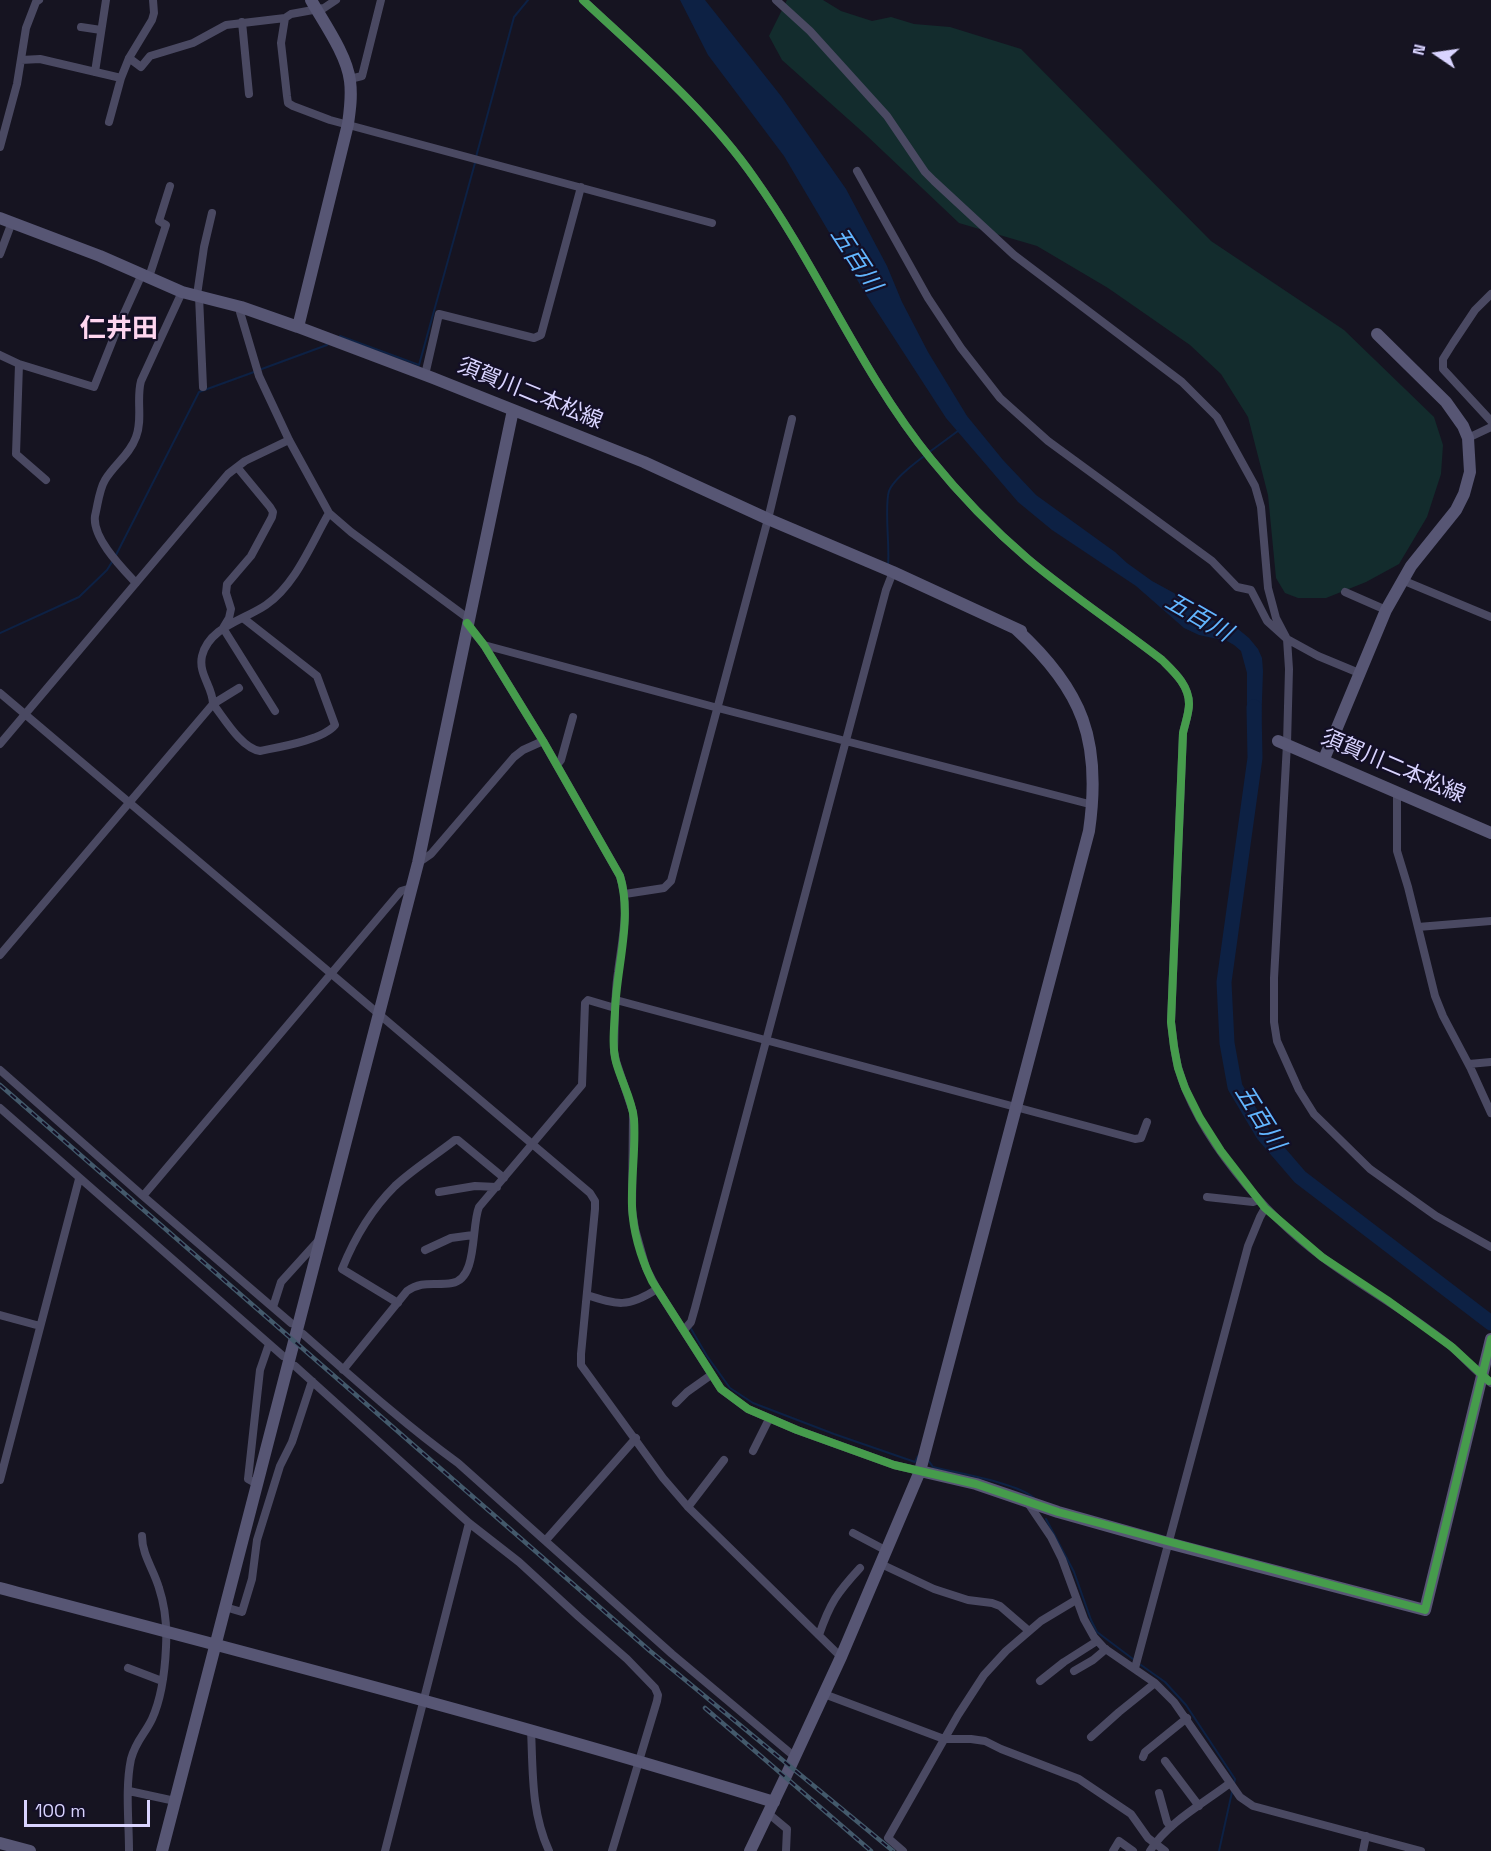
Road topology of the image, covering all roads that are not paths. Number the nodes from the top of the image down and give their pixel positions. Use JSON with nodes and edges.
{"nodes":[{"id":1,"x":106,"y":0,"type":"edge"},
{"id":2,"x":153,"y":0,"type":"edge"},
{"id":3,"x":336,"y":0,"type":"edge"},
{"id":4,"x":381,"y":0,"type":"edge"},
{"id":5,"x":583,"y":0,"type":"edge"},
{"id":6,"x":776,"y":0,"type":"edge"},
{"id":7,"x":36,"y":1,"type":"edge"},
{"id":8,"x":314,"y":5,"type":"edge"},
{"id":9,"x":285,"y":18,"type":"junction"},
{"id":10,"x":242,"y":22,"type":"junction"},
{"id":11,"x":81,"y":27,"type":"dead end"},
{"id":12,"x":101,"y":30,"type":"junction"},
{"id":13,"x":129,"y":58,"type":"junction"},
{"id":14,"x":21,"y":60,"type":"junction"},
{"id":15,"x":94,"y":72,"type":"junction"},
{"id":16,"x":121,"y":78,"type":"junction"},
{"id":17,"x":350,"y":79,"type":"junction"},
{"id":18,"x":249,"y":94,"type":"dead end"},
{"id":19,"x":109,"y":122,"type":"dead end"},
{"id":20,"x":348,"y":124,"type":"junction"},
{"id":21,"x":0,"y":147,"type":"edge"},
{"id":22,"x":857,"y":171,"type":"dead end"},
{"id":23,"x":170,"y":186,"type":"dead end"},
{"id":24,"x":581,"y":187,"type":"junction"},
{"id":25,"x":212,"y":213,"type":"dead end"},
{"id":26,"x":6,"y":220,"type":"edge"},
{"id":27,"x":712,"y":223,"type":"dead end"},
{"id":28,"x":0,"y":254,"type":"edge"},
{"id":29,"x":146,"y":276,"type":"junction"},
{"id":30,"x":182,"y":292,"type":"junction"},
{"id":31,"x":1491,"y":294,"type":"edge"},
{"id":32,"x":198,"y":296,"type":"junction"},
{"id":33,"x":241,"y":307,"type":"junction"},
{"id":34,"x":298,"y":327,"type":"junction"},
{"id":35,"x":1377,"y":334,"type":"dead end"},
{"id":36,"x":0,"y":355,"type":"edge"},
{"id":37,"x":19,"y":364,"type":"junction"},
{"id":38,"x":425,"y":375,"type":"junction"},
{"id":39,"x":203,"y":387,"type":"dead end"},
{"id":40,"x":513,"y":410,"type":"junction"},
{"id":41,"x":792,"y":419,"type":"dead end"},
{"id":42,"x":1491,"y":421,"type":"edge"},
{"id":43,"x":1491,"y":427,"type":"edge"},
{"id":44,"x":1468,"y":438,"type":"junction"},
{"id":45,"x":289,"y":440,"type":"junction"},
{"id":46,"x":237,"y":466,"type":"junction"},
{"id":47,"x":46,"y":480,"type":"dead end"},
{"id":48,"x":328,"y":513,"type":"junction"},
{"id":49,"x":768,"y":519,"type":"junction"},
{"id":50,"x":893,"y":572,"type":"junction"},
{"id":51,"x":1402,"y":580,"type":"junction"},
{"id":52,"x":136,"y":583,"type":"junction"},
{"id":53,"x":1345,"y":592,"type":"dead end"},
{"id":54,"x":1386,"y":610,"type":"junction"},
{"id":55,"x":1491,"y":617,"type":"edge"},
{"id":56,"x":243,"y":618,"type":"junction"},
{"id":57,"x":468,"y":621,"type":"junction"},
{"id":58,"x":223,"y":628,"type":"junction"},
{"id":59,"x":1016,"y":629,"type":"junction"},
{"id":60,"x":1033,"y":635,"type":"dead end"},
{"id":61,"x":1287,"y":639,"type":"junction"},
{"id":62,"x":484,"y":645,"type":"junction"},
{"id":63,"x":1359,"y":673,"type":"junction"},
{"id":64,"x":239,"y":688,"type":"dead end"},
{"id":65,"x":0,"y":693,"type":"edge"},
{"id":66,"x":213,"y":704,"type":"junction"},
{"id":67,"x":718,"y":708,"type":"junction"},
{"id":68,"x":275,"y":711,"type":"dead end"},
{"id":69,"x":24,"y":715,"type":"junction"},
{"id":70,"x":573,"y":717,"type":"dead end"},
{"id":71,"x":543,"y":741,"type":"junction"},
{"id":72,"x":847,"y":741,"type":"junction"},
{"id":73,"x":1283,"y":742,"type":"junction"},
{"id":74,"x":0,"y":744,"type":"edge"},
{"id":75,"x":1324,"y":759,"type":"junction"},
{"id":76,"x":557,"y":765,"type":"junction"},
{"id":77,"x":1397,"y":791,"type":"junction"},
{"id":78,"x":130,"y":802,"type":"junction"},
{"id":79,"x":1093,"y":805,"type":"junction"},
{"id":80,"x":1491,"y":833,"type":"edge"},
{"id":81,"x":418,"y":863,"type":"junction"},
{"id":82,"x":411,"y":888,"type":"junction"},
{"id":83,"x":625,"y":894,"type":"junction"},
{"id":84,"x":1491,"y":921,"type":"edge"},
{"id":85,"x":1418,"y":927,"type":"junction"},
{"id":86,"x":0,"y":955,"type":"edge"},
{"id":87,"x":330,"y":974,"type":"junction"},
{"id":88,"x":615,"y":1004,"type":"junction"},
{"id":89,"x":379,"y":1014,"type":"junction"},
{"id":90,"x":765,"y":1040,"type":"junction"},
{"id":91,"x":1491,"y":1062,"type":"edge"},
{"id":92,"x":1469,"y":1064,"type":"junction"},
{"id":93,"x":0,"y":1070,"type":"edge"},
{"id":94,"x":1017,"y":1106,"type":"junction"},
{"id":95,"x":0,"y":1108,"type":"edge"},
{"id":96,"x":1491,"y":1113,"type":"edge"},
{"id":97,"x":1147,"y":1122,"type":"dead end"},
{"id":98,"x":533,"y":1144,"type":"junction"},
{"id":99,"x":504,"y":1178,"type":"junction"},
{"id":100,"x":79,"y":1179,"type":"junction"},
{"id":101,"x":497,"y":1187,"type":"junction"},
{"id":102,"x":439,"y":1192,"type":"dead end"},
{"id":103,"x":143,"y":1196,"type":"junction"},
{"id":104,"x":1207,"y":1197,"type":"dead end"},
{"id":105,"x":1258,"y":1200,"type":"junction"},
{"id":106,"x":1265,"y":1208,"type":"junction"},
{"id":107,"x":473,"y":1235,"type":"junction"},
{"id":108,"x":320,"y":1239,"type":"junction"},
{"id":109,"x":1491,"y":1247,"type":"edge"},
{"id":110,"x":425,"y":1250,"type":"dead end"},
{"id":111,"x":657,"y":1290,"type":"junction"},
{"id":112,"x":587,"y":1295,"type":"junction"},
{"id":113,"x":398,"y":1303,"type":"junction"},
{"id":114,"x":273,"y":1307,"type":"junction"},
{"id":115,"x":0,"y":1315,"type":"edge"},
{"id":116,"x":40,"y":1326,"type":"junction"},
{"id":117,"x":297,"y":1329,"type":"junction"},
{"id":118,"x":684,"y":1330,"type":"junction"},
{"id":119,"x":1491,"y":1339,"type":"edge"},
{"id":120,"x":269,"y":1344,"type":"junction"},
{"id":121,"x":289,"y":1359,"type":"junction"},
{"id":122,"x":344,"y":1370,"type":"junction"},
{"id":123,"x":711,"y":1375,"type":"junction"},
{"id":124,"x":1486,"y":1376,"type":"edge"},
{"id":125,"x":312,"y":1381,"type":"junction"},
{"id":126,"x":676,"y":1403,"type":"dead end"},
{"id":127,"x":769,"y":1419,"type":"junction"},
{"id":128,"x":636,"y":1438,"type":"junction"},
{"id":129,"x":753,"y":1450,"type":"dead end"},
{"id":130,"x":724,"y":1460,"type":"dead end"},
{"id":131,"x":920,"y":1471,"type":"junction"},
{"id":132,"x":0,"y":1480,"type":"edge"},
{"id":133,"x":257,"y":1484,"type":"junction"},
{"id":134,"x":1028,"y":1503,"type":"junction"},
{"id":135,"x":688,"y":1507,"type":"junction"},
{"id":136,"x":469,"y":1523,"type":"junction"},
{"id":137,"x":853,"y":1533,"type":"dead end"},
{"id":138,"x":142,"y":1536,"type":"dead end"},
{"id":139,"x":546,"y":1540,"type":"junction"},
{"id":140,"x":1168,"y":1543,"type":"junction"},
{"id":141,"x":887,"y":1551,"type":"junction"},
{"id":142,"x":881,"y":1564,"type":"junction"},
{"id":143,"x":860,"y":1568,"type":"dead end"},
{"id":144,"x":0,"y":1588,"type":"edge"},
{"id":145,"x":1076,"y":1600,"type":"junction"},
{"id":146,"x":225,"y":1607,"type":"junction"},
{"id":147,"x":1029,"y":1631,"type":"junction"},
{"id":148,"x":167,"y":1633,"type":"junction"},
{"id":149,"x":819,"y":1635,"type":"junction"},
{"id":150,"x":1097,"y":1641,"type":"junction"},
{"id":151,"x":216,"y":1644,"type":"junction"},
{"id":152,"x":1106,"y":1649,"type":"junction"},
{"id":153,"x":841,"y":1657,"type":"junction"},
{"id":154,"x":128,"y":1668,"type":"dead end"},
{"id":155,"x":1135,"y":1668,"type":"junction"},
{"id":156,"x":1074,"y":1671,"type":"dead end"},
{"id":157,"x":162,"y":1681,"type":"junction"},
{"id":158,"x":1040,"y":1681,"type":"dead end"},
{"id":159,"x":1155,"y":1683,"type":"junction"},
{"id":160,"x":824,"y":1694,"type":"junction"},
{"id":161,"x":423,"y":1700,"type":"junction"},
{"id":162,"x":1187,"y":1718,"type":"junction"},
{"id":163,"x":531,"y":1729,"type":"junction"},
{"id":164,"x":1091,"y":1737,"type":"dead end"},
{"id":165,"x":944,"y":1739,"type":"junction"},
{"id":166,"x":795,"y":1757,"type":"junction"},
{"id":167,"x":1143,"y":1757,"type":"dead end"},
{"id":168,"x":640,"y":1761,"type":"junction"},
{"id":169,"x":1165,"y":1761,"type":"dead end"},
{"id":170,"x":1231,"y":1785,"type":"junction"},
{"id":171,"x":129,"y":1791,"type":"junction"},
{"id":172,"x":1159,"y":1794,"type":"dead end"},
{"id":173,"x":175,"y":1801,"type":"junction"},
{"id":174,"x":774,"y":1802,"type":"junction"},
{"id":175,"x":1199,"y":1806,"type":"junction"},
{"id":176,"x":769,"y":1814,"type":"junction"},
{"id":177,"x":1171,"y":1827,"type":"junction"},
{"id":178,"x":1366,"y":1836,"type":"junction"},
{"id":179,"x":0,"y":1843,"type":"edge"},
{"id":180,"x":1153,"y":1847,"type":"edge"},
{"id":181,"x":30,"y":1851,"type":"edge"},
{"id":182,"x":129,"y":1851,"type":"edge"},
{"id":183,"x":162,"y":1851,"type":"edge"},
{"id":184,"x":385,"y":1851,"type":"edge"},
{"id":185,"x":549,"y":1851,"type":"edge"},
{"id":186,"x":612,"y":1851,"type":"edge"},
{"id":187,"x":750,"y":1851,"type":"edge"},
{"id":188,"x":786,"y":1851,"type":"edge"},
{"id":189,"x":903,"y":1851,"type":"edge"},
{"id":190,"x":1113,"y":1851,"type":"edge"},
{"id":191,"x":1133,"y":1851,"type":"edge"},
{"id":192,"x":1165,"y":1851,"type":"edge"},
{"id":193,"x":1363,"y":1851,"type":"edge"},
{"id":194,"x":1421,"y":1851,"type":"edge"}],
"edges":[{"from":1,"to":12,"type":"street"},
{"from":2,"to":13,"type":"street"},
{"from":3,"to":8,"type":"street"},
{"from":4,"to":17,"type":"street"},
{"from":5,"to":105,"type":"street"},
{"from":6,"to":61,"type":"street"},
{"from":7,"to":14,"type":"street"},
{"from":8,"to":9,"type":"street"},
{"from":8,"to":17,"type":"street"},
{"from":9,"to":10,"type":"street"},
{"from":9,"to":20,"type":"street"},
{"from":10,"to":13,"type":"street"},
{"from":10,"to":18,"type":"street"},
{"from":11,"to":12,"type":"street"},
{"from":12,"to":15,"type":"street"},
{"from":13,"to":16,"type":"street"},
{"from":14,"to":15,"type":"street"},
{"from":14,"to":21,"type":"street"},
{"from":15,"to":16,"type":"street"},
{"from":16,"to":19,"type":"street"},
{"from":17,"to":20,"type":"street"},
{"from":20,"to":24,"type":"street"},
{"from":20,"to":34,"type":"street"},
{"from":22,"to":61,"type":"street"},
{"from":23,"to":29,"type":"street"},
{"from":24,"to":27,"type":"street"},
{"from":24,"to":38,"type":"street"},
{"from":25,"to":32,"type":"street"},
{"from":26,"to":28,"type":"street"},
{"from":26,"to":29,"type":"street","name":"須賀川二本松線"},
{"from":29,"to":30,"type":"street","name":"須賀川二本松線"},
{"from":29,"to":37,"type":"street"},
{"from":30,"to":32,"type":"street","name":"須賀川二本松線"},
{"from":30,"to":52,"type":"street"},
{"from":31,"to":42,"type":"street"},
{"from":32,"to":33,"type":"street","name":"須賀川二本松線"},
{"from":32,"to":39,"type":"street"},
{"from":33,"to":34,"type":"street","name":"須賀川二本松線"},
{"from":33,"to":45,"type":"street"},
{"from":34,"to":38,"type":"street","name":"須賀川二本松線"},
{"from":35,"to":44,"type":"street"},
{"from":36,"to":37,"type":"street"},
{"from":37,"to":47,"type":"street"},
{"from":38,"to":40,"type":"street","name":"須賀川二本松線"},
{"from":40,"to":49,"type":"street","name":"須賀川二本松線"},
{"from":40,"to":57,"type":"street"},
{"from":41,"to":49,"type":"street"},
{"from":43,"to":44,"type":"street"},
{"from":44,"to":51,"type":"street"},
{"from":45,"to":46,"type":"street"},
{"from":45,"to":48,"type":"street"},
{"from":46,"to":52,"type":"street"},
{"from":46,"to":58,"type":"street"},
{"from":48,"to":56,"type":"street"},
{"from":48,"to":57,"type":"street"},
{"from":49,"to":50,"type":"street","name":"須賀川二本松線"},
{"from":49,"to":67,"type":"street"},
{"from":50,"to":59,"type":"street","name":"須賀川二本松線"},
{"from":50,"to":72,"type":"street"},
{"from":51,"to":54,"type":"street"},
{"from":51,"to":55,"type":"street"},
{"from":52,"to":69,"type":"street"},
{"from":53,"to":54,"type":"street"},
{"from":54,"to":63,"type":"street"},
{"from":56,"to":58,"type":"street"},
{"from":56,"to":66,"type":"street"},
{"from":57,"to":62,"type":"street"},
{"from":57,"to":81,"type":"street"},
{"from":58,"to":66,"type":"street"},
{"from":58,"to":68,"type":"street"},
{"from":59,"to":60,"type":"street","name":"須賀川二本松線"},
{"from":59,"to":79,"type":"street"},
{"from":61,"to":63,"type":"street"},
{"from":61,"to":73,"type":"street"},
{"from":62,"to":67,"type":"street"},
{"from":62,"to":71,"type":"street"},
{"from":63,"to":75,"type":"street"},
{"from":64,"to":66,"type":"street"},
{"from":65,"to":69,"type":"street"},
{"from":66,"to":78,"type":"street"},
{"from":67,"to":72,"type":"street"},
{"from":67,"to":83,"type":"street"},
{"from":69,"to":74,"type":"street"},
{"from":69,"to":78,"type":"street"},
{"from":70,"to":76,"type":"street"},
{"from":71,"to":76,"type":"street"},
{"from":71,"to":81,"type":"street"},
{"from":72,"to":79,"type":"street"},
{"from":72,"to":90,"type":"street"},
{"from":73,"to":75,"type":"street","name":"須賀川二本松線"},
{"from":73,"to":109,"type":"street"},
{"from":75,"to":77,"type":"street","name":"須賀川二本松線"},
{"from":76,"to":83,"type":"street"},
{"from":77,"to":80,"type":"street","name":"須賀川二本松線"},
{"from":77,"to":85,"type":"street"},
{"from":78,"to":86,"type":"street"},
{"from":78,"to":87,"type":"street"},
{"from":79,"to":94,"type":"street"},
{"from":81,"to":82,"type":"street"},
{"from":82,"to":87,"type":"street"},
{"from":82,"to":89,"type":"street"},
{"from":83,"to":88,"type":"street"},
{"from":84,"to":85,"type":"street"},
{"from":85,"to":92,"type":"street"},
{"from":87,"to":89,"type":"street"},
{"from":87,"to":103,"type":"street"},
{"from":88,"to":90,"type":"street"},
{"from":88,"to":98,"type":"street"},
{"from":88,"to":111,"type":"street"},
{"from":89,"to":98,"type":"street"},
{"from":89,"to":108,"type":"street"},
{"from":90,"to":94,"type":"street"},
{"from":90,"to":118,"type":"street"},
{"from":91,"to":92,"type":"street"},
{"from":92,"to":96,"type":"street"},
{"from":93,"to":103,"type":"street"},
{"from":94,"to":97,"type":"street"},
{"from":94,"to":131,"type":"street"},
{"from":95,"to":100,"type":"street"},
{"from":98,"to":99,"type":"street"},
{"from":98,"to":112,"type":"street"},
{"from":99,"to":101,"type":"street"},
{"from":99,"to":113,"type":"street"},
{"from":100,"to":116,"type":"street"},
{"from":100,"to":120,"type":"street"},
{"from":101,"to":102,"type":"street"},
{"from":101,"to":107,"type":"street"},
{"from":103,"to":114,"type":"street"},
{"from":104,"to":105,"type":"street"},
{"from":105,"to":106,"type":"street"},
{"from":106,"to":124,"type":"street"},
{"from":106,"to":140,"type":"street"},
{"from":107,"to":110,"type":"street"},
{"from":107,"to":113,"type":"street"},
{"from":108,"to":114,"type":"street"},
{"from":108,"to":117,"type":"street"},
{"from":111,"to":112,"type":"street"},
{"from":111,"to":118,"type":"street"},
{"from":112,"to":128,"type":"street"},
{"from":113,"to":122,"type":"street"},
{"from":114,"to":117,"type":"street"},
{"from":115,"to":116,"type":"street"},
{"from":116,"to":132,"type":"street"},
{"from":117,"to":121,"type":"street"},
{"from":117,"to":122,"type":"street"},
{"from":118,"to":123,"type":"street"},
{"from":119,"to":124,"type":"street"},
{"from":120,"to":121,"type":"street"},
{"from":120,"to":133,"type":"street"},
{"from":121,"to":125,"type":"street"},
{"from":121,"to":133,"type":"street"},
{"from":122,"to":139,"type":"street"},
{"from":123,"to":126,"type":"street"},
{"from":123,"to":127,"type":"street"},
{"from":124,"to":140,"type":"street"},
{"from":125,"to":136,"type":"street"},
{"from":125,"to":146,"type":"street"},
{"from":127,"to":129,"type":"street"},
{"from":127,"to":131,"type":"street"},
{"from":128,"to":135,"type":"street"},
{"from":128,"to":139,"type":"street"},
{"from":130,"to":135,"type":"street"},
{"from":131,"to":134,"type":"street"},
{"from":131,"to":141,"type":"street"},
{"from":133,"to":146,"type":"street"},
{"from":134,"to":140,"type":"street"},
{"from":134,"to":145,"type":"street"},
{"from":135,"to":149,"type":"street"},
{"from":136,"to":161,"type":"street"},
{"from":136,"to":168,"type":"street"},
{"from":137,"to":141,"type":"street"},
{"from":138,"to":148,"type":"street"},
{"from":139,"to":166,"type":"street"},
{"from":140,"to":155,"type":"street"},
{"from":141,"to":142,"type":"street"},
{"from":142,"to":147,"type":"street"},
{"from":142,"to":153,"type":"street"},
{"from":143,"to":149,"type":"street"},
{"from":144,"to":148,"type":"street"},
{"from":145,"to":147,"type":"street"},
{"from":145,"to":150,"type":"street"},
{"from":146,"to":151,"type":"street"},
{"from":147,"to":165,"type":"street"},
{"from":148,"to":151,"type":"street"},
{"from":148,"to":157,"type":"street"},
{"from":149,"to":153,"type":"street"},
{"from":150,"to":152,"type":"street"},
{"from":150,"to":158,"type":"street"},
{"from":151,"to":161,"type":"street"},
{"from":151,"to":173,"type":"street"},
{"from":152,"to":155,"type":"street"},
{"from":152,"to":156,"type":"street"},
{"from":153,"to":160,"type":"street"},
{"from":154,"to":157,"type":"street"},
{"from":155,"to":159,"type":"street"},
{"from":157,"to":171,"type":"street"},
{"from":159,"to":162,"type":"street"},
{"from":159,"to":164,"type":"street"},
{"from":160,"to":165,"type":"street"},
{"from":160,"to":166,"type":"street"},
{"from":161,"to":163,"type":"street"},
{"from":161,"to":184,"type":"street"},
{"from":162,"to":167,"type":"street"},
{"from":162,"to":170,"type":"street"},
{"from":163,"to":168,"type":"street"},
{"from":163,"to":185,"type":"street"},
{"from":165,"to":180,"type":"street"},
{"from":165,"to":189,"type":"street"},
{"from":166,"to":174,"type":"street"},
{"from":168,"to":174,"type":"street"},
{"from":168,"to":186,"type":"street"},
{"from":169,"to":175,"type":"street"},
{"from":170,"to":175,"type":"street"},
{"from":170,"to":178,"type":"street"},
{"from":171,"to":173,"type":"street"},
{"from":171,"to":182,"type":"street"},
{"from":172,"to":177,"type":"street"},
{"from":173,"to":183,"type":"street"},
{"from":174,"to":176,"type":"street"},
{"from":175,"to":177,"type":"street"},
{"from":176,"to":187,"type":"street"},
{"from":176,"to":188,"type":"street"},
{"from":177,"to":180,"type":"street"},
{"from":178,"to":193,"type":"street"},
{"from":178,"to":194,"type":"street"},
{"from":179,"to":181,"type":"street"},
{"from":180,"to":192,"type":"street"},
{"from":190,"to":191,"type":"street"}]}
